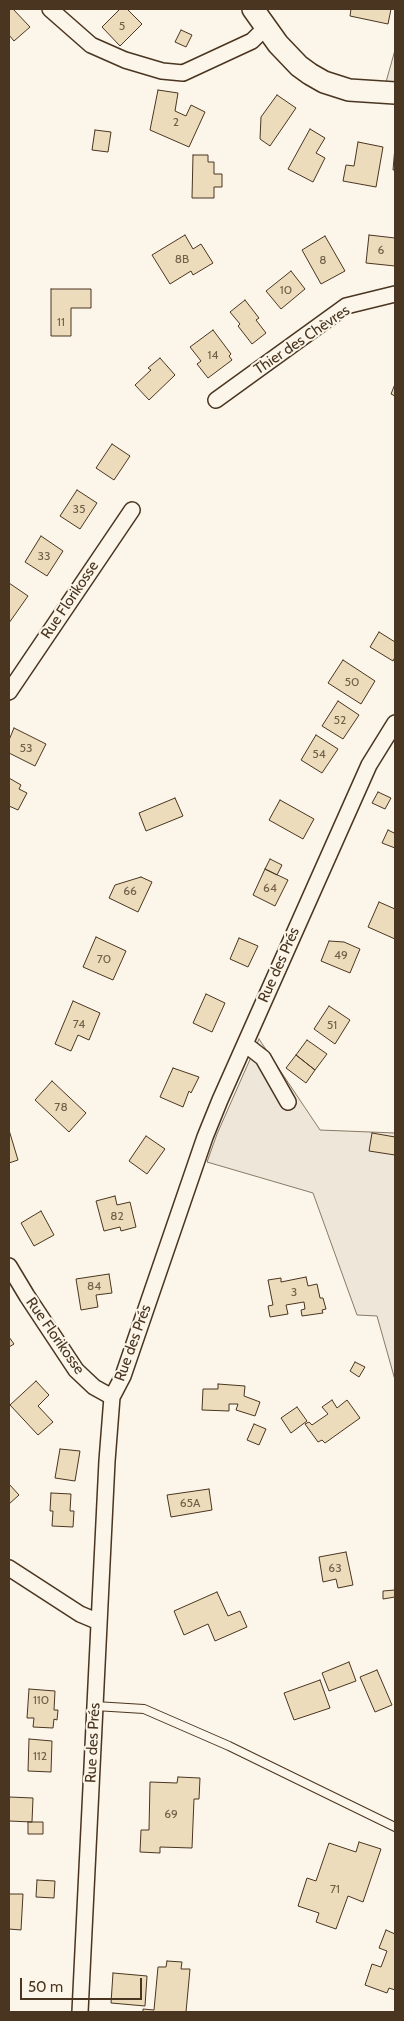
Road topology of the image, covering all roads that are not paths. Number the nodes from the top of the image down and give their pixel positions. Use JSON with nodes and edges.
{"nodes":[{"id":1,"x":50,"y":9,"type":"edge"},
{"id":2,"x":253,"y":9,"type":"edge"},
{"id":3,"x":266,"y":28,"type":"junction"},
{"id":4,"x":395,"y":93,"type":"edge"},
{"id":5,"x":395,"y":294,"type":"edge"},
{"id":6,"x":216,"y":400,"type":"dead end"},
{"id":7,"x":132,"y":510,"type":"dead end"},
{"id":8,"x":9,"y":692,"type":"edge"},
{"id":9,"x":395,"y":723,"type":"edge"},
{"id":10,"x":245,"y":1044,"type":"junction"},
{"id":11,"x":288,"y":1102,"type":"dead end"},
{"id":12,"x":9,"y":1266,"type":"edge"},
{"id":13,"x":112,"y":1396,"type":"junction"},
{"id":14,"x":9,"y":1568,"type":"edge"},
{"id":15,"x":99,"y":1622,"type":"junction"},
{"id":16,"x":95,"y":1706,"type":"junction"},
{"id":17,"x":395,"y":1827,"type":"edge"},
{"id":18,"x":80,"y":2012,"type":"edge"}],
"edges":[{"from":1,"to":3,"type":"street"},
{"from":2,"to":3,"type":"main road"},
{"from":3,"to":4,"type":"main road"},
{"from":5,"to":6,"type":"street","name":"Thier des Chèvres"},
{"from":7,"to":8,"type":"street","name":"Rue Florikosse"},
{"from":9,"to":10,"type":"street","name":"Rue des Prés"},
{"from":10,"to":11,"type":"street"},
{"from":10,"to":13,"type":"street","name":"Rue des Prés"},
{"from":12,"to":13,"type":"street","name":"Rue Florikosse"},
{"from":13,"to":15,"type":"street","name":"Rue des Prés"},
{"from":14,"to":15,"type":"street"},
{"from":15,"to":16,"type":"street","name":"Rue des Prés"},
{"from":16,"to":17,"type":"lane"},
{"from":16,"to":18,"type":"street","name":"Rue des Prés"}]}
